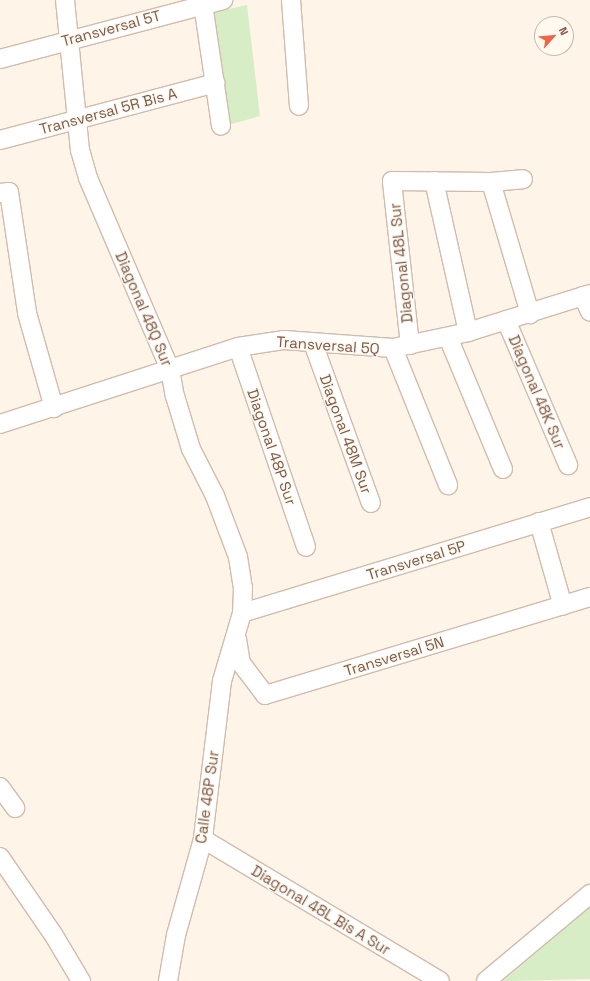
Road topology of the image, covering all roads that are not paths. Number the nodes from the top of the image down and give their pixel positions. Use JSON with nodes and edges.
{"nodes":[{"id":1,"x":65,"y":0,"type":"edge"},
{"id":2,"x":223,"y":0,"type":"edge"},
{"id":3,"x":291,"y":0,"type":"edge"},
{"id":4,"x":203,"y":4,"type":"junction"},
{"id":5,"x":70,"y":39,"type":"junction"},
{"id":6,"x":0,"y":59,"type":"edge"},
{"id":7,"x":216,"y":83,"type":"junction"},
{"id":8,"x":300,"y":106,"type":"dead end"},
{"id":9,"x":78,"y":118,"type":"junction"},
{"id":10,"x":221,"y":126,"type":"dead end"},
{"id":11,"x":0,"y":140,"type":"edge"},
{"id":12,"x":523,"y":179,"type":"dead end"},
{"id":13,"x":434,"y":181,"type":"junction"},
{"id":14,"x":491,"y":182,"type":"junction"},
{"id":15,"x":4,"y":192,"type":"edge"},
{"id":16,"x":587,"y":295,"type":"edge"},
{"id":17,"x":590,"y":312,"type":"edge"},
{"id":18,"x":530,"y":314,"type":"junction"},
{"id":19,"x":506,"y":320,"type":"junction"},
{"id":20,"x":468,"y":332,"type":"junction"},
{"id":21,"x":448,"y":337,"type":"junction"},
{"id":22,"x":313,"y":343,"type":"junction"},
{"id":23,"x":401,"y":346,"type":"junction"},
{"id":24,"x":238,"y":347,"type":"junction"},
{"id":25,"x":170,"y":369,"type":"junction"},
{"id":26,"x":54,"y":408,"type":"junction"},
{"id":27,"x":0,"y":424,"type":"edge"},
{"id":28,"x":568,"y":465,"type":"dead end"},
{"id":29,"x":503,"y":469,"type":"dead end"},
{"id":30,"x":448,"y":485,"type":"dead end"},
{"id":31,"x":372,"y":504,"type":"dead end"},
{"id":32,"x":590,"y":507,"type":"edge"},
{"id":33,"x":539,"y":522,"type":"junction"},
{"id":34,"x":306,"y":546,"type":"dead end"},
{"id":35,"x":590,"y":597,"type":"edge"},
{"id":36,"x":563,"y":606,"type":"junction"},
{"id":37,"x":242,"y":613,"type":"junction"},
{"id":38,"x":236,"y":633,"type":"junction"},
{"id":39,"x":0,"y":787,"type":"edge"},
{"id":40,"x":15,"y":808,"type":"dead end"},
{"id":41,"x":203,"y":839,"type":"junction"},
{"id":42,"x":0,"y":857,"type":"edge"},
{"id":43,"x":590,"y":894,"type":"edge"},
{"id":44,"x":81,"y":981,"type":"edge"},
{"id":45,"x":168,"y":981,"type":"edge"},
{"id":46,"x":440,"y":981,"type":"edge"},
{"id":47,"x":486,"y":981,"type":"edge"}],
"edges":[{"from":1,"to":5,"type":"street","name":"Diagonal 48Q Sur"},
{"from":2,"to":4,"type":"street","name":"Transversal 5T"},
{"from":3,"to":8,"type":"street"},
{"from":4,"to":5,"type":"street","name":"Transversal 5T"},
{"from":4,"to":7,"type":"street"},
{"from":5,"to":6,"type":"street","name":"Transversal 5T"},
{"from":5,"to":9,"type":"street","name":"Diagonal 48Q Sur"},
{"from":7,"to":9,"type":"street","name":"Transversal 5R Bis A"},
{"from":7,"to":10,"type":"street"},
{"from":9,"to":11,"type":"street","name":"Transversal 5R Bis A"},
{"from":9,"to":25,"type":"street","name":"Diagonal 48Q Sur"},
{"from":12,"to":14,"type":"street"},
{"from":13,"to":14,"type":"street"},
{"from":13,"to":20,"type":"street"},
{"from":13,"to":23,"type":"street","name":"Diagonal 48L Sur"},
{"from":14,"to":18,"type":"street","name":"Diagonal 48K Sur"},
{"from":15,"to":26,"type":"street"},
{"from":16,"to":17,"type":"street"},
{"from":16,"to":18,"type":"street","name":"Transversal 5Q"},
{"from":18,"to":19,"type":"street","name":"Transversal 5Q"},
{"from":19,"to":20,"type":"street","name":"Transversal 5Q"},
{"from":19,"to":28,"type":"street","name":"Diagonal 48K Sur"},
{"from":20,"to":21,"type":"street","name":"Transversal 5Q"},
{"from":21,"to":23,"type":"street","name":"Transversal 5Q"},
{"from":21,"to":29,"type":"street"},
{"from":22,"to":23,"type":"street","name":"Transversal 5Q"},
{"from":22,"to":24,"type":"street","name":"Transversal 5Q"},
{"from":22,"to":31,"type":"street","name":"Diagonal 48M Sur"},
{"from":23,"to":30,"type":"street","name":"Diagonal 48L Sur"},
{"from":24,"to":25,"type":"street","name":"Transversal 5Q"},
{"from":24,"to":34,"type":"street","name":"Diagonal 48P Sur"},
{"from":25,"to":26,"type":"street","name":"Transversal 5Q"},
{"from":25,"to":37,"type":"street","name":"Diagonal 48Q Sur"},
{"from":26,"to":27,"type":"street","name":"Transversal 5Q"},
{"from":32,"to":33,"type":"street","name":"Transversal 5P"},
{"from":33,"to":36,"type":"street"},
{"from":33,"to":37,"type":"street","name":"Transversal 5P"},
{"from":35,"to":36,"type":"street","name":"Transversal 5N"},
{"from":36,"to":38,"type":"street","name":"Transversal 5N"},
{"from":37,"to":38,"type":"street","name":"Calle 48P Sur"},
{"from":38,"to":41,"type":"street","name":"Calle 48P Sur"},
{"from":39,"to":40,"type":"street"},
{"from":41,"to":45,"type":"street","name":"Calle 48P Sur"},
{"from":41,"to":46,"type":"street","name":"Diagonal 48L Bis A Sur"},
{"from":42,"to":44,"type":"street"},
{"from":43,"to":47,"type":"street"}]}
